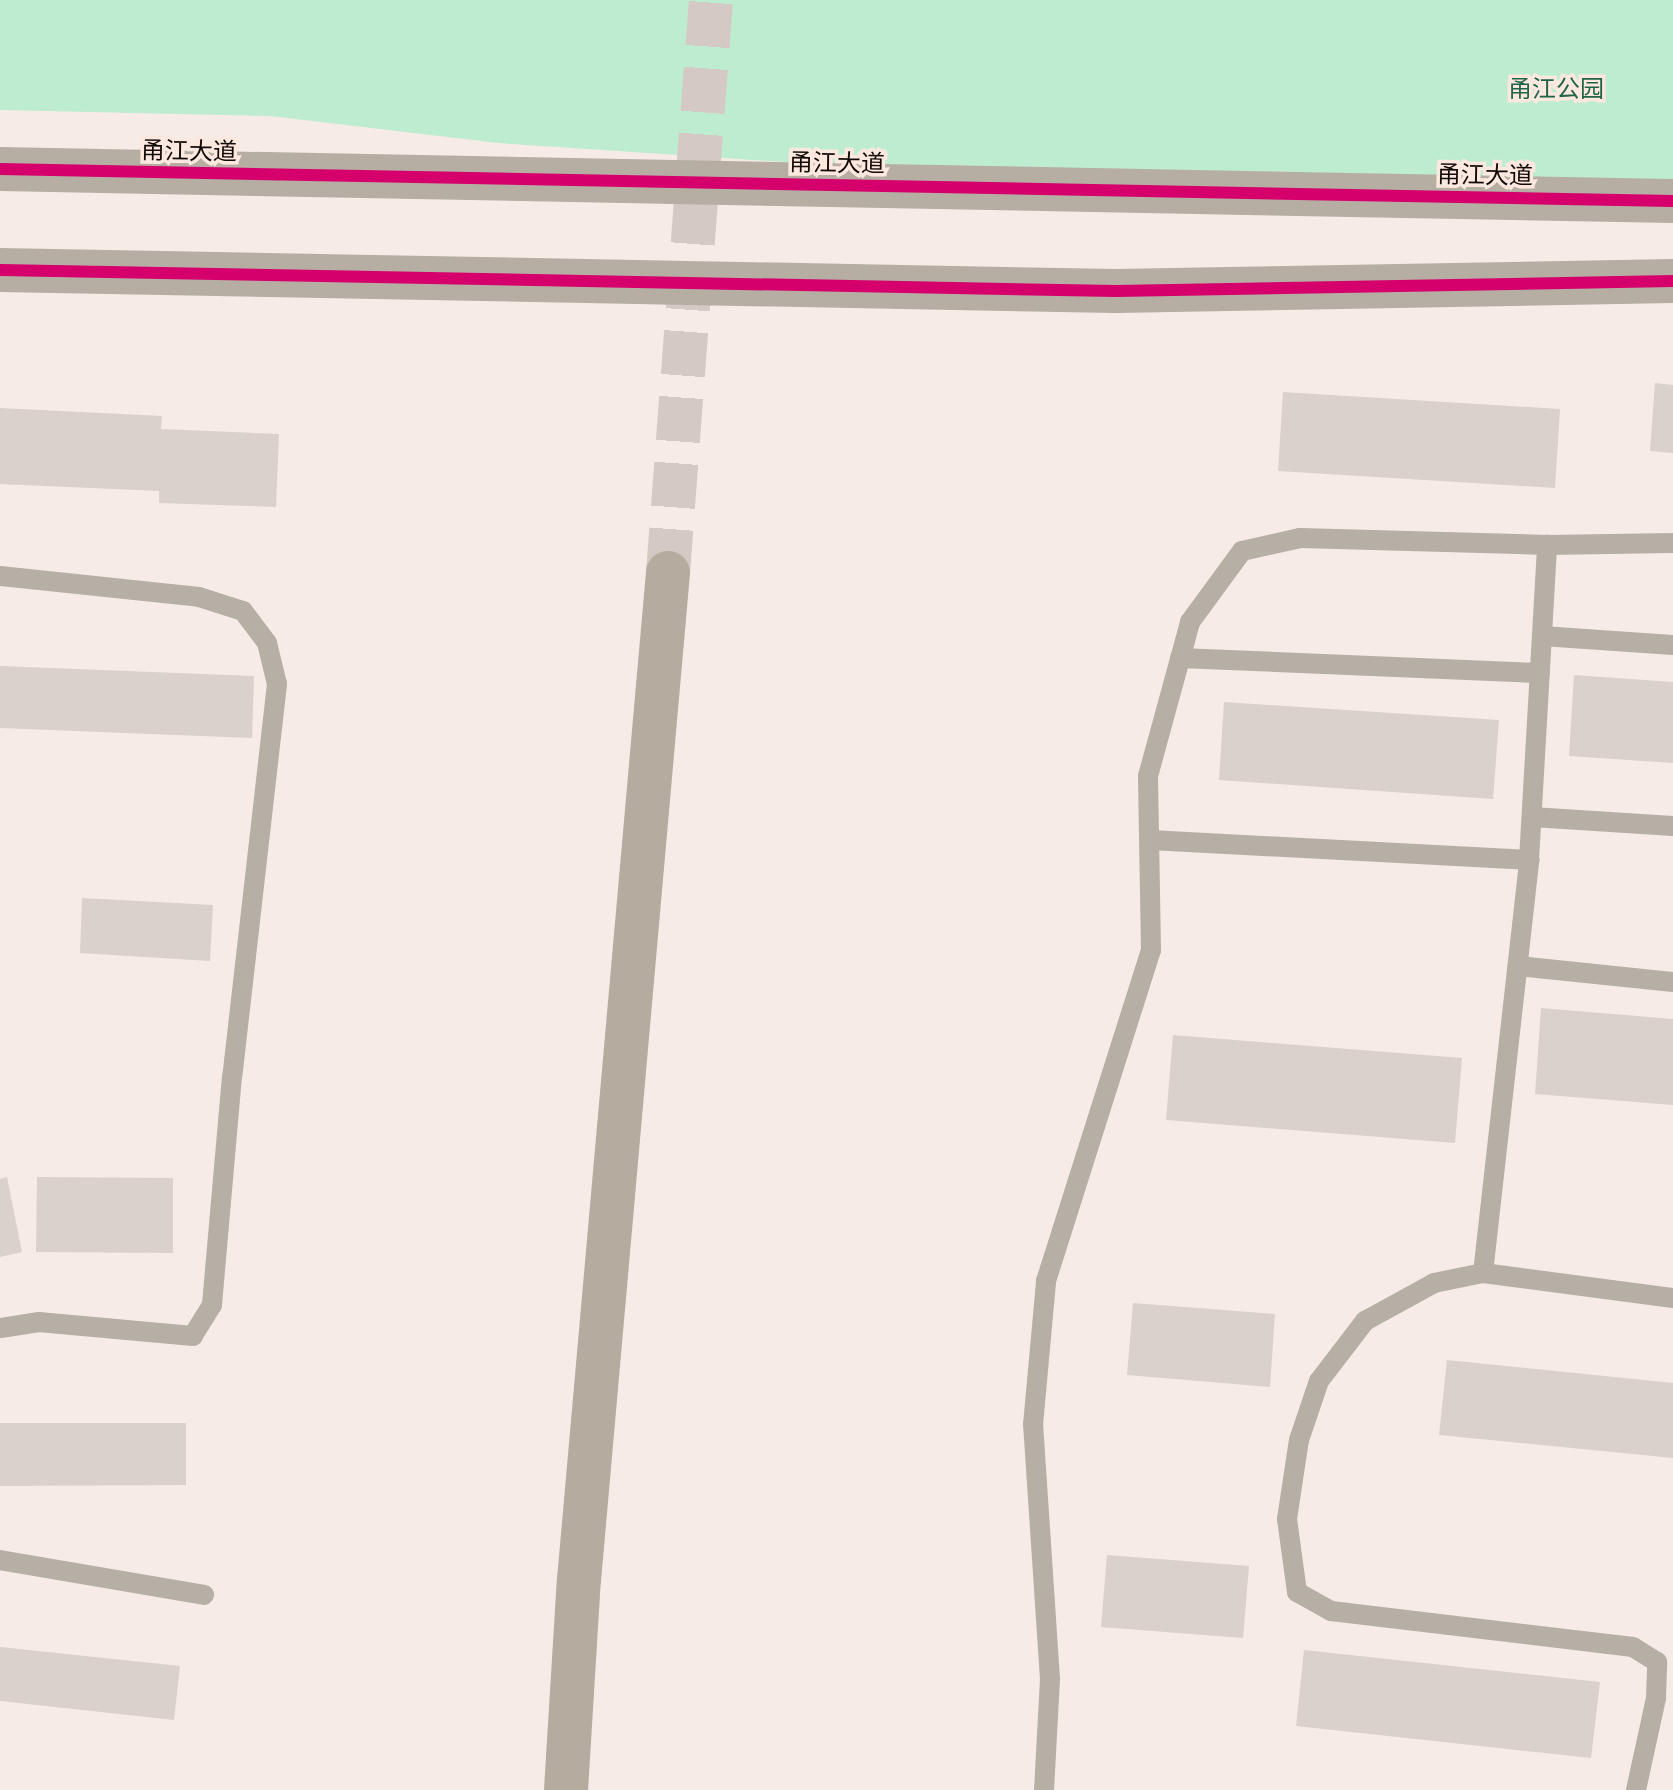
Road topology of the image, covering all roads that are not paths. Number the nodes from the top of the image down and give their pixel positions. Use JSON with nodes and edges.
{"nodes":[{"id":1,"x":0,"y":169,"type":"edge"},
{"id":2,"x":1673,"y":201,"type":"edge"},
{"id":3,"x":0,"y":270,"type":"edge"},
{"id":4,"x":1673,"y":281,"type":"edge"},
{"id":5,"x":1673,"y":543,"type":"edge"},
{"id":6,"x":1547,"y":545,"type":"junction"},
{"id":7,"x":668,"y":573,"type":"tunnel mouth"},
{"id":8,"x":0,"y":576,"type":"edge"},
{"id":9,"x":1542,"y":636,"type":"junction"},
{"id":10,"x":1673,"y":645,"type":"edge"},
{"id":11,"x":1180,"y":658,"type":"junction"},
{"id":12,"x":1540,"y":673,"type":"junction"},
{"id":13,"x":1532,"y":817,"type":"junction"},
{"id":14,"x":1673,"y":826,"type":"edge"},
{"id":15,"x":1150,"y":840,"type":"junction"},
{"id":16,"x":1529,"y":860,"type":"junction"},
{"id":17,"x":1518,"y":966,"type":"junction"},
{"id":18,"x":1673,"y":982,"type":"edge"},
{"id":19,"x":1483,"y":1273,"type":"junction"},
{"id":20,"x":1673,"y":1298,"type":"edge"},
{"id":21,"x":0,"y":1328,"type":"edge"},
{"id":22,"x":0,"y":1560,"type":"edge"},
{"id":23,"x":204,"y":1595,"type":"dead end"},
{"id":24,"x":566,"y":1790,"type":"edge"},
{"id":25,"x":1044,"y":1790,"type":"edge"},
{"id":26,"x":1636,"y":1790,"type":"edge"}],
"edges":[{"from":1,"to":2,"type":"main road","name":"甬江大道"},
{"from":3,"to":4,"type":"main road"},
{"from":5,"to":6,"type":"lane"},
{"from":6,"to":9,"type":"lane"},
{"from":6,"to":11,"type":"lane"},
{"from":7,"to":24,"type":"highway"},
{"from":8,"to":21,"type":"lane"},
{"from":9,"to":10,"type":"lane"},
{"from":9,"to":12,"type":"lane"},
{"from":11,"to":12,"type":"lane"},
{"from":11,"to":15,"type":"lane"},
{"from":12,"to":13,"type":"lane"},
{"from":13,"to":14,"type":"lane"},
{"from":13,"to":16,"type":"lane"},
{"from":15,"to":16,"type":"lane"},
{"from":15,"to":25,"type":"lane"},
{"from":16,"to":17,"type":"lane"},
{"from":17,"to":18,"type":"lane"},
{"from":17,"to":19,"type":"lane"},
{"from":19,"to":20,"type":"lane"},
{"from":19,"to":26,"type":"lane"},
{"from":22,"to":23,"type":"lane"}]}
